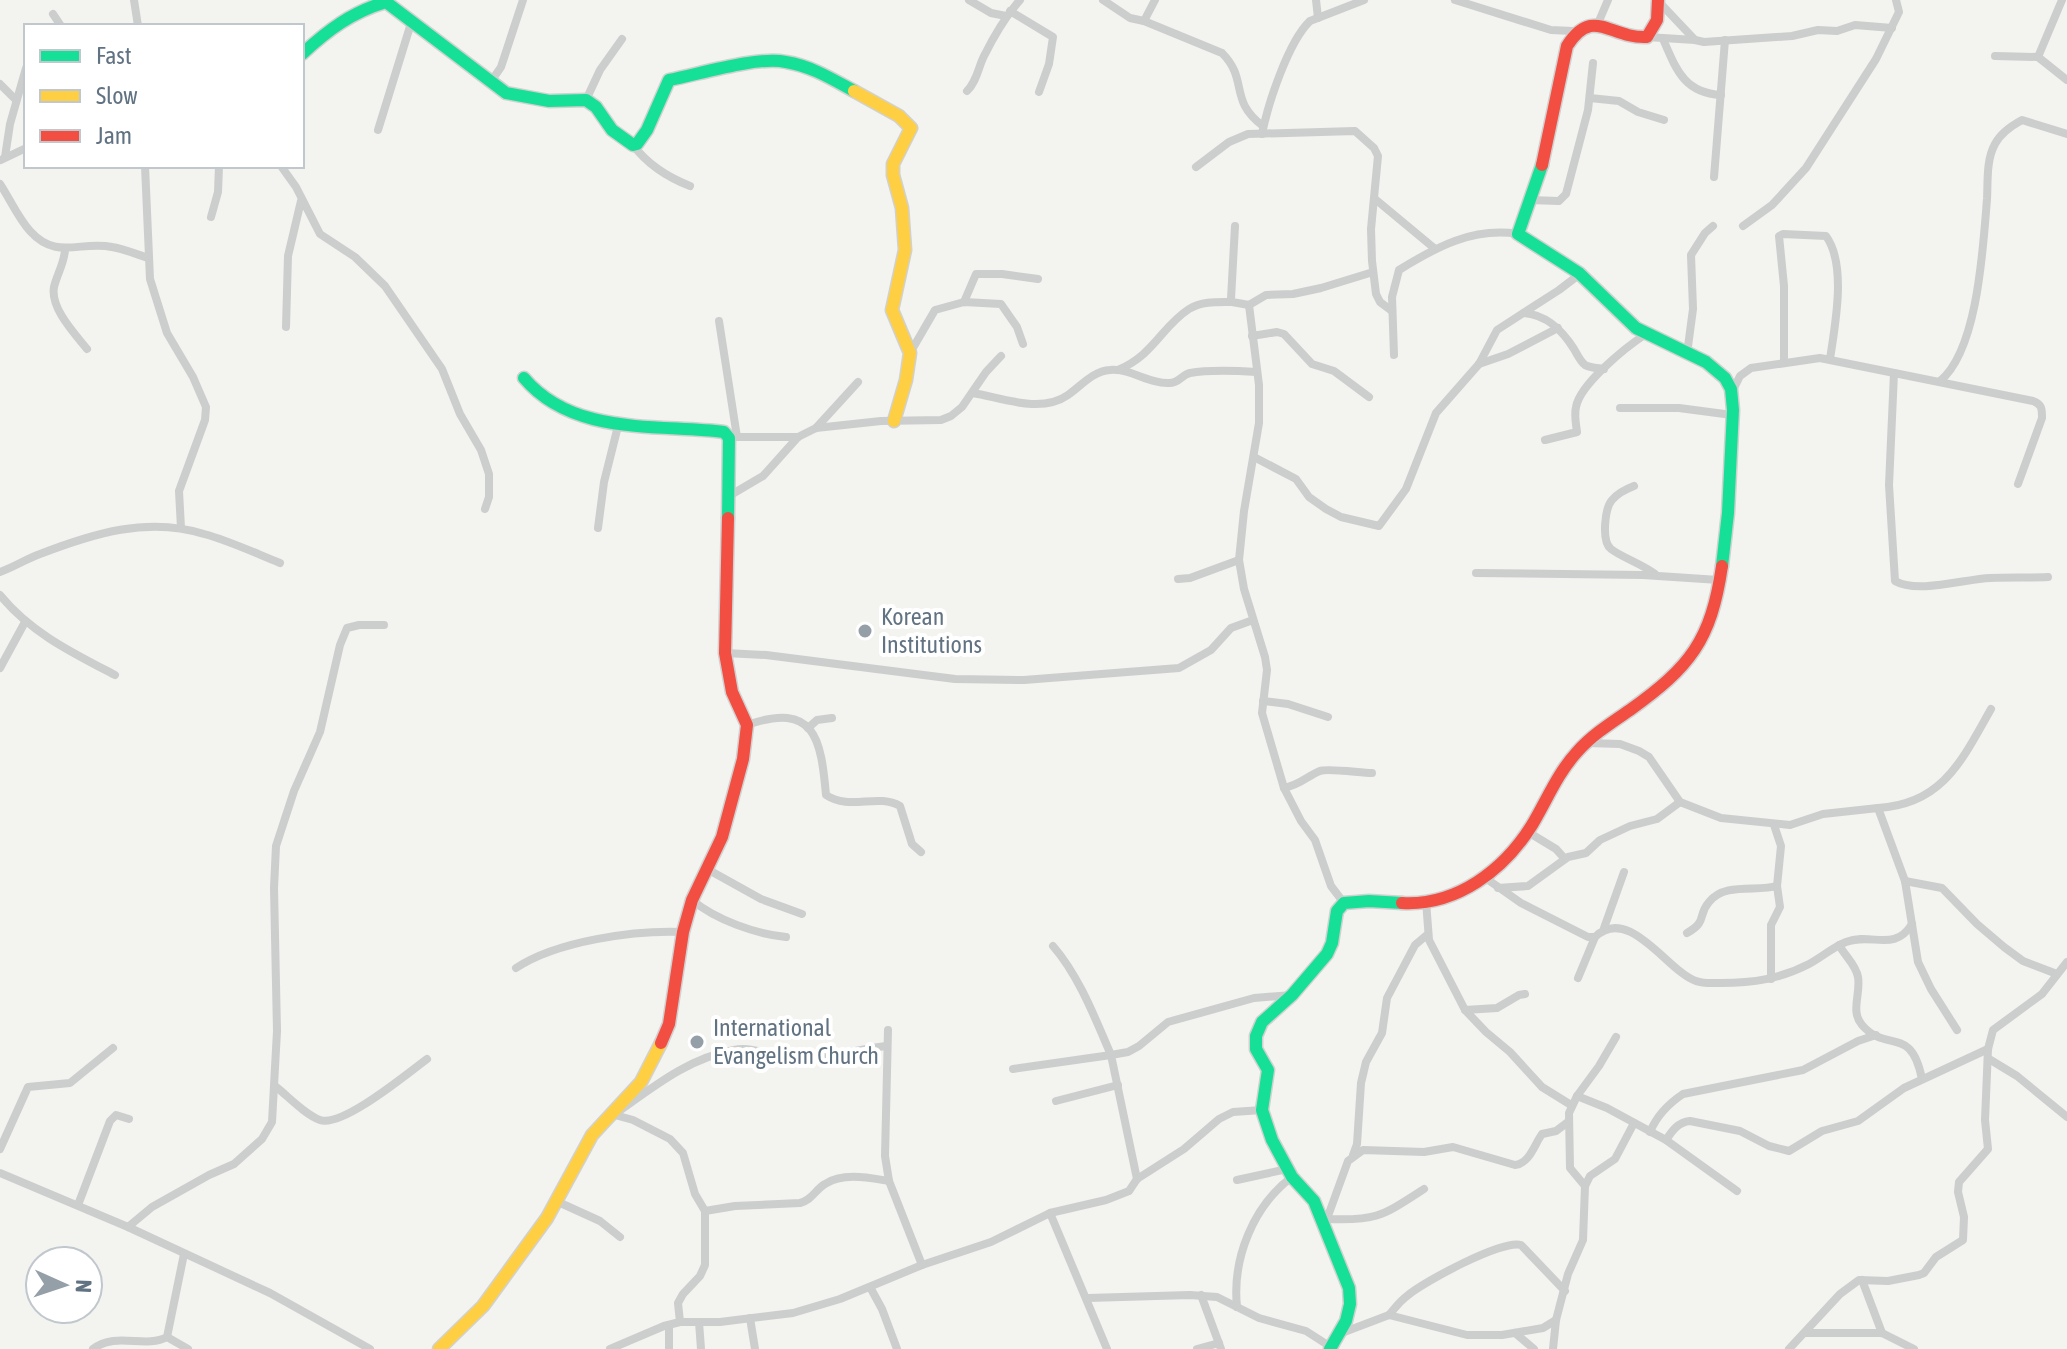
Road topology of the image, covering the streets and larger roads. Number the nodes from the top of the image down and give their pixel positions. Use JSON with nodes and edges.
{"nodes":[{"id":1,"x":134,"y":0,"type":"edge"},
{"id":2,"x":523,"y":0,"type":"edge"},
{"id":3,"x":969,"y":0,"type":"edge"},
{"id":4,"x":1020,"y":0,"type":"edge"},
{"id":5,"x":1103,"y":0,"type":"edge"},
{"id":6,"x":1155,"y":0,"type":"edge"},
{"id":7,"x":1316,"y":0,"type":"edge"},
{"id":8,"x":1364,"y":0,"type":"edge"},
{"id":9,"x":1455,"y":0,"type":"edge"},
{"id":10,"x":1608,"y":0,"type":"edge"},
{"id":11,"x":1896,"y":0,"type":"edge"},
{"id":12,"x":2062,"y":0,"type":"edge"},
{"id":13,"x":386,"y":1,"type":"edge"},
{"id":14,"x":1659,"y":1,"type":"edge"},
{"id":15,"x":53,"y":14,"type":"dead end"},
{"id":16,"x":1008,"y":14,"type":"junction"},
{"id":17,"x":1318,"y":18,"type":"junction"},
{"id":18,"x":412,"y":20,"type":"junction"},
{"id":19,"x":1144,"y":21,"type":"junction"},
{"id":20,"x":1599,"y":21,"type":"junction"},
{"id":21,"x":60,"y":24,"type":"edge"},
{"id":22,"x":138,"y":24,"type":"edge"},
{"id":23,"x":1892,"y":28,"type":"junction"},
{"id":24,"x":1573,"y":31,"type":"junction"},
{"id":25,"x":1647,"y":37,"type":"junction"},
{"id":26,"x":622,"y":39,"type":"dead end"},
{"id":27,"x":1663,"y":39,"type":"junction"},
{"id":28,"x":1695,"y":40,"type":"junction"},
{"id":29,"x":1725,"y":40,"type":"junction"},
{"id":30,"x":304,"y":52,"type":"edge"},
{"id":31,"x":1995,"y":56,"type":"dead end"},
{"id":32,"x":2038,"y":57,"type":"junction"},
{"id":33,"x":1593,"y":63,"type":"dead end"},
{"id":34,"x":24,"y":74,"type":"edge"},
{"id":35,"x":2067,"y":80,"type":"edge"},
{"id":36,"x":490,"y":83,"type":"junction"},
{"id":37,"x":0,"y":84,"type":"edge"},
{"id":38,"x":967,"y":91,"type":"dead end"},
{"id":39,"x":1039,"y":92,"type":"dead end"},
{"id":40,"x":1721,"y":95,"type":"junction"},
{"id":41,"x":1590,"y":98,"type":"junction"},
{"id":42,"x":16,"y":100,"type":"junction"},
{"id":43,"x":586,"y":100,"type":"junction"},
{"id":44,"x":1664,"y":120,"type":"dead end"},
{"id":45,"x":378,"y":130,"type":"dead end"},
{"id":46,"x":1263,"y":130,"type":"junction"},
{"id":47,"x":2067,"y":134,"type":"edge"},
{"id":48,"x":633,"y":145,"type":"junction"},
{"id":49,"x":24,"y":149,"type":"edge"},
{"id":50,"x":2,"y":159,"type":"edge"},
{"id":51,"x":1196,"y":167,"type":"dead end"},
{"id":52,"x":145,"y":168,"type":"edge"},
{"id":53,"x":219,"y":168,"type":"edge"},
{"id":54,"x":282,"y":168,"type":"edge"},
{"id":55,"x":1714,"y":177,"type":"dead end"},
{"id":56,"x":0,"y":184,"type":"edge"},
{"id":57,"x":690,"y":186,"type":"dead end"},
{"id":58,"x":1375,"y":199,"type":"junction"},
{"id":59,"x":1529,"y":200,"type":"junction"},
{"id":60,"x":302,"y":201,"type":"junction"},
{"id":61,"x":211,"y":217,"type":"dead end"},
{"id":62,"x":1235,"y":226,"type":"dead end"},
{"id":63,"x":1713,"y":226,"type":"dead end"},
{"id":64,"x":1743,"y":226,"type":"dead end"},
{"id":65,"x":1518,"y":234,"type":"junction"},
{"id":66,"x":1434,"y":248,"type":"junction"},
{"id":67,"x":65,"y":250,"type":"junction"},
{"id":68,"x":148,"y":258,"type":"junction"},
{"id":69,"x":1373,"y":272,"type":"junction"},
{"id":70,"x":1580,"y":274,"type":"junction"},
{"id":71,"x":1038,"y":279,"type":"dead end"},
{"id":72,"x":964,"y":302,"type":"junction"},
{"id":73,"x":1232,"y":302,"type":"junction"},
{"id":74,"x":1249,"y":305,"type":"junction"},
{"id":75,"x":1392,"y":311,"type":"junction"},
{"id":76,"x":1523,"y":313,"type":"junction"},
{"id":77,"x":719,"y":321,"type":"dead end"},
{"id":78,"x":286,"y":327,"type":"dead end"},
{"id":79,"x":1558,"y":328,"type":"junction"},
{"id":80,"x":1646,"y":334,"type":"junction"},
{"id":81,"x":1252,"y":336,"type":"junction"},
{"id":82,"x":1023,"y":344,"type":"dead end"},
{"id":83,"x":87,"y":349,"type":"dead end"},
{"id":84,"x":910,"y":353,"type":"junction"},
{"id":85,"x":1687,"y":354,"type":"junction"},
{"id":86,"x":1394,"y":355,"type":"dead end"},
{"id":87,"x":1001,"y":356,"type":"dead end"},
{"id":88,"x":1830,"y":359,"type":"junction"},
{"id":89,"x":1784,"y":362,"type":"junction"},
{"id":90,"x":1479,"y":364,"type":"junction"},
{"id":91,"x":1604,"y":369,"type":"junction"},
{"id":92,"x":1118,"y":370,"type":"junction"},
{"id":93,"x":1257,"y":372,"type":"junction"},
{"id":94,"x":1894,"y":373,"type":"junction"},
{"id":95,"x":524,"y":378,"type":"dead end"},
{"id":96,"x":1940,"y":381,"type":"junction"},
{"id":97,"x":858,"y":382,"type":"dead end"},
{"id":98,"x":1732,"y":392,"type":"junction"},
{"id":99,"x":973,"y":393,"type":"junction"},
{"id":100,"x":1369,"y":397,"type":"dead end"},
{"id":101,"x":1620,"y":408,"type":"dead end"},
{"id":102,"x":1732,"y":415,"type":"junction"},
{"id":103,"x":894,"y":421,"type":"junction"},
{"id":104,"x":618,"y":426,"type":"junction"},
{"id":105,"x":816,"y":428,"type":"junction"},
{"id":106,"x":798,"y":437,"type":"junction"},
{"id":107,"x":733,"y":438,"type":"junction"},
{"id":108,"x":1545,"y":440,"type":"dead end"},
{"id":109,"x":1254,"y":457,"type":"junction"},
{"id":110,"x":2018,"y":484,"type":"dead end"},
{"id":111,"x":1634,"y":486,"type":"dead end"},
{"id":112,"x":729,"y":496,"type":"junction"},
{"id":113,"x":485,"y":509,"type":"dead end"},
{"id":114,"x":181,"y":528,"type":"junction"},
{"id":115,"x":598,"y":528,"type":"dead end"},
{"id":116,"x":1239,"y":560,"type":"junction"},
{"id":117,"x":280,"y":563,"type":"dead end"},
{"id":118,"x":0,"y":572,"type":"edge"},
{"id":119,"x":1476,"y":573,"type":"dead end"},
{"id":120,"x":1656,"y":575,"type":"junction"},
{"id":121,"x":2048,"y":577,"type":"dead end"},
{"id":122,"x":1178,"y":579,"type":"dead end"},
{"id":123,"x":1719,"y":580,"type":"junction"},
{"id":124,"x":0,"y":595,"type":"edge"},
{"id":125,"x":1253,"y":620,"type":"junction"},
{"id":126,"x":25,"y":622,"type":"junction"},
{"id":127,"x":384,"y":625,"type":"dead end"},
{"id":128,"x":725,"y":653,"type":"junction"},
{"id":129,"x":0,"y":668,"type":"edge"},
{"id":130,"x":115,"y":675,"type":"dead end"},
{"id":131,"x":1263,"y":701,"type":"junction"},
{"id":132,"x":1991,"y":709,"type":"dead end"},
{"id":133,"x":1328,"y":717,"type":"dead end"},
{"id":134,"x":832,"y":718,"type":"dead end"},
{"id":135,"x":747,"y":725,"type":"junction"},
{"id":136,"x":808,"y":728,"type":"junction"},
{"id":137,"x":1586,"y":743,"type":"junction"},
{"id":138,"x":1372,"y":773,"type":"dead end"},
{"id":139,"x":1284,"y":788,"type":"junction"},
{"id":140,"x":1680,"y":802,"type":"junction"},
{"id":141,"x":1878,"y":808,"type":"junction"},
{"id":142,"x":1774,"y":825,"type":"junction"},
{"id":143,"x":1528,"y":832,"type":"junction"},
{"id":144,"x":921,"y":852,"type":"dead end"},
{"id":145,"x":1565,"y":859,"type":"junction"},
{"id":146,"x":707,"y":869,"type":"junction"},
{"id":147,"x":1624,"y":872,"type":"dead end"},
{"id":148,"x":1484,"y":877,"type":"junction"},
{"id":149,"x":1905,"y":881,"type":"junction"},
{"id":150,"x":1777,"y":886,"type":"junction"},
{"id":151,"x":1498,"y":888,"type":"junction"},
{"id":152,"x":692,"y":900,"type":"junction"},
{"id":153,"x":1426,"y":901,"type":"junction"},
{"id":154,"x":1344,"y":903,"type":"junction"},
{"id":155,"x":802,"y":914,"type":"dead end"},
{"id":156,"x":1913,"y":923,"type":"junction"},
{"id":157,"x":1604,"y":928,"type":"junction"},
{"id":158,"x":683,"y":932,"type":"junction"},
{"id":159,"x":1687,"y":933,"type":"dead end"},
{"id":160,"x":1428,"y":934,"type":"junction"},
{"id":161,"x":786,"y":937,"type":"dead end"},
{"id":162,"x":1595,"y":937,"type":"junction"},
{"id":163,"x":1839,"y":945,"type":"junction"},
{"id":164,"x":1053,"y":946,"type":"dead end"},
{"id":165,"x":2067,"y":962,"type":"edge"},
{"id":166,"x":516,"y":968,"type":"dead end"},
{"id":167,"x":2057,"y":974,"type":"junction"},
{"id":168,"x":1578,"y":978,"type":"dead end"},
{"id":169,"x":1771,"y":979,"type":"junction"},
{"id":170,"x":1525,"y":994,"type":"dead end"},
{"id":171,"x":1292,"y":995,"type":"junction"},
{"id":172,"x":1465,"y":1010,"type":"junction"},
{"id":173,"x":888,"y":1030,"type":"dead end"},
{"id":174,"x":1957,"y":1030,"type":"dead end"},
{"id":175,"x":1876,"y":1035,"type":"junction"},
{"id":176,"x":1616,"y":1037,"type":"dead end"},
{"id":177,"x":886,"y":1046,"type":"junction"},
{"id":178,"x":113,"y":1048,"type":"dead end"},
{"id":179,"x":1988,"y":1049,"type":"junction"},
{"id":180,"x":1111,"y":1055,"type":"junction"},
{"id":181,"x":427,"y":1059,"type":"dead end"},
{"id":182,"x":1989,"y":1059,"type":"junction"},
{"id":183,"x":1013,"y":1069,"type":"dead end"},
{"id":184,"x":1922,"y":1079,"type":"junction"},
{"id":185,"x":1118,"y":1085,"type":"junction"},
{"id":186,"x":275,"y":1086,"type":"junction"},
{"id":187,"x":1577,"y":1096,"type":"junction"},
{"id":188,"x":1056,"y":1101,"type":"dead end"},
{"id":189,"x":1571,"y":1105,"type":"junction"},
{"id":190,"x":1262,"y":1110,"type":"junction"},
{"id":191,"x":612,"y":1114,"type":"junction"},
{"id":192,"x":2067,"y":1117,"type":"edge"},
{"id":193,"x":129,"y":1119,"type":"dead end"},
{"id":194,"x":1568,"y":1122,"type":"junction"},
{"id":195,"x":1634,"y":1123,"type":"junction"},
{"id":196,"x":1650,"y":1132,"type":"junction"},
{"id":197,"x":1666,"y":1140,"type":"junction"},
{"id":198,"x":0,"y":1149,"type":"edge"},
{"id":199,"x":1353,"y":1155,"type":"junction"},
{"id":200,"x":0,"y":1173,"type":"edge"},
{"id":201,"x":1290,"y":1173,"type":"junction"},
{"id":202,"x":1137,"y":1179,"type":"junction"},
{"id":203,"x":1237,"y":1180,"type":"dead end"},
{"id":204,"x":889,"y":1181,"type":"junction"},
{"id":205,"x":1585,"y":1186,"type":"junction"},
{"id":206,"x":1424,"y":1189,"type":"dead end"},
{"id":207,"x":1737,"y":1191,"type":"dead end"},
{"id":208,"x":556,"y":1201,"type":"junction"},
{"id":209,"x":78,"y":1205,"type":"junction"},
{"id":210,"x":705,"y":1211,"type":"junction"},
{"id":211,"x":1050,"y":1213,"type":"junction"},
{"id":212,"x":1325,"y":1223,"type":"junction"},
{"id":213,"x":128,"y":1227,"type":"junction"},
{"id":214,"x":620,"y":1237,"type":"dead end"},
{"id":215,"x":184,"y":1254,"type":"junction"},
{"id":216,"x":922,"y":1265,"type":"junction"},
{"id":217,"x":1862,"y":1280,"type":"junction"},
{"id":218,"x":870,"y":1287,"type":"junction"},
{"id":219,"x":1565,"y":1291,"type":"junction"},
{"id":220,"x":1201,"y":1295,"type":"junction"},
{"id":221,"x":1088,"y":1298,"type":"junction"},
{"id":222,"x":1237,"y":1307,"type":"junction"},
{"id":223,"x":1389,"y":1315,"type":"junction"},
{"id":224,"x":750,"y":1318,"type":"junction"},
{"id":225,"x":1556,"y":1320,"type":"junction"},
{"id":226,"x":680,"y":1322,"type":"junction"},
{"id":227,"x":699,"y":1322,"type":"junction"},
{"id":228,"x":669,"y":1325,"type":"junction"},
{"id":229,"x":1515,"y":1333,"type":"junction"},
{"id":230,"x":1805,"y":1333,"type":"junction"},
{"id":231,"x":1882,"y":1333,"type":"junction"},
{"id":232,"x":167,"y":1337,"type":"junction"},
{"id":233,"x":1333,"y":1344,"type":"edge"},
{"id":234,"x":1220,"y":1346,"type":"edge"},
{"id":235,"x":93,"y":1349,"type":"edge"},
{"id":236,"x":188,"y":1349,"type":"edge"},
{"id":237,"x":370,"y":1349,"type":"edge"},
{"id":238,"x":439,"y":1349,"type":"edge"},
{"id":239,"x":610,"y":1349,"type":"edge"},
{"id":240,"x":669,"y":1349,"type":"edge"},
{"id":241,"x":701,"y":1349,"type":"edge"},
{"id":242,"x":755,"y":1349,"type":"edge"},
{"id":243,"x":897,"y":1349,"type":"edge"},
{"id":244,"x":1107,"y":1349,"type":"edge"},
{"id":245,"x":1197,"y":1349,"type":"edge"},
{"id":246,"x":1534,"y":1349,"type":"edge"},
{"id":247,"x":1553,"y":1349,"type":"edge"},
{"id":248,"x":1789,"y":1349,"type":"edge"},
{"id":249,"x":1914,"y":1349,"type":"edge"}],
"edges":[{"from":1,"to":22,"type":"street"},
{"from":2,"to":36,"type":"street"},
{"from":3,"to":16,"type":"street"},
{"from":4,"to":16,"type":"street"},
{"from":5,"to":19,"type":"street"},
{"from":6,"to":19,"type":"street"},
{"from":7,"to":17,"type":"street"},
{"from":8,"to":17,"type":"street"},
{"from":9,"to":24,"type":"street"},
{"from":10,"to":20,"type":"street"},
{"from":11,"to":23,"type":"street"},
{"from":12,"to":32,"type":"street"},
{"from":13,"to":18,"type":"street"},
{"from":13,"to":30,"type":"street"},
{"from":14,"to":25,"type":"street"},
{"from":14,"to":28,"type":"street"},
{"from":15,"to":21,"type":"street"},
{"from":16,"to":38,"type":"street"},
{"from":16,"to":39,"type":"street"},
{"from":17,"to":46,"type":"street"},
{"from":18,"to":36,"type":"street"},
{"from":18,"to":45,"type":"street"},
{"from":19,"to":46,"type":"street"},
{"from":20,"to":24,"type":"street"},
{"from":20,"to":25,"type":"street"},
{"from":23,"to":29,"type":"street"},
{"from":23,"to":64,"type":"street"},
{"from":24,"to":59,"type":"street"},
{"from":25,"to":27,"type":"street"},
{"from":26,"to":43,"type":"street"},
{"from":27,"to":28,"type":"street"},
{"from":27,"to":40,"type":"street"},
{"from":28,"to":29,"type":"street"},
{"from":29,"to":40,"type":"street"},
{"from":31,"to":32,"type":"street"},
{"from":32,"to":35,"type":"street"},
{"from":33,"to":41,"type":"street"},
{"from":34,"to":42,"type":"street"},
{"from":36,"to":43,"type":"street"},
{"from":37,"to":42,"type":"street"},
{"from":40,"to":55,"type":"street"},
{"from":41,"to":44,"type":"street"},
{"from":41,"to":59,"type":"street"},
{"from":42,"to":50,"type":"street"},
{"from":43,"to":48,"type":"street"},
{"from":46,"to":51,"type":"street"},
{"from":46,"to":58,"type":"street"},
{"from":47,"to":96,"type":"street"},
{"from":48,"to":57,"type":"street"},
{"from":48,"to":84,"type":"street"},
{"from":49,"to":50,"type":"street"},
{"from":52,"to":68,"type":"street"},
{"from":53,"to":61,"type":"street"},
{"from":54,"to":60,"type":"street"},
{"from":56,"to":67,"type":"street"},
{"from":58,"to":66,"type":"street"},
{"from":58,"to":69,"type":"street"},
{"from":59,"to":65,"type":"street"},
{"from":60,"to":78,"type":"street"},
{"from":60,"to":113,"type":"street"},
{"from":62,"to":73,"type":"street"},
{"from":63,"to":85,"type":"street"},
{"from":65,"to":66,"type":"street"},
{"from":65,"to":70,"type":"street"},
{"from":66,"to":75,"type":"street"},
{"from":67,"to":68,"type":"street"},
{"from":67,"to":83,"type":"street"},
{"from":68,"to":114,"type":"street"},
{"from":69,"to":74,"type":"street"},
{"from":69,"to":75,"type":"street"},
{"from":70,"to":76,"type":"street"},
{"from":70,"to":80,"type":"street"},
{"from":71,"to":72,"type":"street"},
{"from":72,"to":82,"type":"street"},
{"from":72,"to":84,"type":"street"},
{"from":73,"to":74,"type":"street"},
{"from":73,"to":92,"type":"street"},
{"from":74,"to":81,"type":"street"},
{"from":75,"to":86,"type":"street"},
{"from":76,"to":79,"type":"street"},
{"from":76,"to":90,"type":"street"},
{"from":77,"to":107,"type":"street"},
{"from":79,"to":90,"type":"street"},
{"from":79,"to":91,"type":"street"},
{"from":80,"to":85,"type":"street"},
{"from":80,"to":91,"type":"street"},
{"from":81,"to":93,"type":"street"},
{"from":81,"to":100,"type":"street"},
{"from":84,"to":103,"type":"street"},
{"from":85,"to":98,"type":"street"},
{"from":87,"to":99,"type":"street"},
{"from":88,"to":89,"type":"street"},
{"from":88,"to":89,"type":"street"},
{"from":88,"to":94,"type":"street"},
{"from":89,"to":98,"type":"street"},
{"from":90,"to":109,"type":"street"},
{"from":91,"to":108,"type":"street"},
{"from":92,"to":93,"type":"street"},
{"from":92,"to":99,"type":"street"},
{"from":93,"to":109,"type":"street"},
{"from":94,"to":96,"type":"street"},
{"from":94,"to":121,"type":"street"},
{"from":95,"to":104,"type":"street"},
{"from":96,"to":110,"type":"street"},
{"from":97,"to":105,"type":"street"},
{"from":98,"to":102,"type":"street"},
{"from":99,"to":103,"type":"street"},
{"from":101,"to":102,"type":"street"},
{"from":102,"to":123,"type":"street"},
{"from":103,"to":105,"type":"street"},
{"from":104,"to":107,"type":"street"},
{"from":104,"to":115,"type":"street"},
{"from":105,"to":106,"type":"street"},
{"from":106,"to":107,"type":"street"},
{"from":106,"to":112,"type":"street"},
{"from":107,"to":112,"type":"street"},
{"from":109,"to":116,"type":"street"},
{"from":111,"to":120,"type":"street"},
{"from":112,"to":128,"type":"street"},
{"from":114,"to":117,"type":"street"},
{"from":114,"to":118,"type":"street"},
{"from":116,"to":122,"type":"street"},
{"from":116,"to":125,"type":"street"},
{"from":119,"to":120,"type":"street"},
{"from":120,"to":123,"type":"street"},
{"from":123,"to":137,"type":"street"},
{"from":124,"to":126,"type":"street"},
{"from":125,"to":128,"type":"street"},
{"from":125,"to":131,"type":"street"},
{"from":126,"to":129,"type":"street"},
{"from":126,"to":130,"type":"street"},
{"from":127,"to":186,"type":"street"},
{"from":128,"to":135,"type":"street"},
{"from":131,"to":133,"type":"street"},
{"from":131,"to":139,"type":"street"},
{"from":132,"to":141,"type":"street"},
{"from":134,"to":136,"type":"street"},
{"from":135,"to":136,"type":"street"},
{"from":135,"to":146,"type":"street"},
{"from":136,"to":144,"type":"street"},
{"from":137,"to":140,"type":"street"},
{"from":137,"to":143,"type":"street"},
{"from":138,"to":139,"type":"street"},
{"from":139,"to":154,"type":"street"},
{"from":140,"to":142,"type":"street"},
{"from":140,"to":145,"type":"street"},
{"from":141,"to":142,"type":"street"},
{"from":141,"to":149,"type":"street"},
{"from":142,"to":150,"type":"street"},
{"from":143,"to":145,"type":"street"},
{"from":143,"to":148,"type":"street"},
{"from":145,"to":151,"type":"street"},
{"from":146,"to":152,"type":"street"},
{"from":146,"to":155,"type":"street"},
{"from":147,"to":157,"type":"street"},
{"from":148,"to":151,"type":"street"},
{"from":148,"to":153,"type":"street"},
{"from":149,"to":156,"type":"street"},
{"from":149,"to":167,"type":"street"},
{"from":150,"to":159,"type":"street"},
{"from":150,"to":169,"type":"street"},
{"from":151,"to":162,"type":"street"},
{"from":152,"to":158,"type":"street"},
{"from":152,"to":161,"type":"street"},
{"from":153,"to":154,"type":"street"},
{"from":153,"to":160,"type":"street"},
{"from":154,"to":171,"type":"street"},
{"from":156,"to":163,"type":"street"},
{"from":156,"to":174,"type":"street"},
{"from":157,"to":162,"type":"street"},
{"from":157,"to":169,"type":"street"},
{"from":158,"to":166,"type":"street"},
{"from":158,"to":191,"type":"street"},
{"from":160,"to":172,"type":"street"},
{"from":160,"to":199,"type":"street"},
{"from":162,"to":168,"type":"street"},
{"from":163,"to":169,"type":"street"},
{"from":163,"to":175,"type":"street"},
{"from":164,"to":180,"type":"street"},
{"from":165,"to":167,"type":"street"},
{"from":167,"to":179,"type":"street"},
{"from":170,"to":172,"type":"street"},
{"from":171,"to":180,"type":"street"},
{"from":171,"to":190,"type":"street"},
{"from":172,"to":189,"type":"street"},
{"from":173,"to":177,"type":"street"},
{"from":175,"to":184,"type":"street"},
{"from":175,"to":196,"type":"street"},
{"from":176,"to":187,"type":"street"},
{"from":177,"to":191,"type":"street"},
{"from":177,"to":204,"type":"street"},
{"from":178,"to":198,"type":"street"},
{"from":179,"to":182,"type":"street"},
{"from":179,"to":184,"type":"street"},
{"from":180,"to":183,"type":"street"},
{"from":180,"to":185,"type":"street"},
{"from":181,"to":186,"type":"street"},
{"from":182,"to":192,"type":"street"},
{"from":182,"to":217,"type":"street"},
{"from":184,"to":197,"type":"street"},
{"from":185,"to":188,"type":"street"},
{"from":185,"to":202,"type":"street"},
{"from":186,"to":213,"type":"street"},
{"from":187,"to":189,"type":"street"},
{"from":187,"to":195,"type":"street"},
{"from":189,"to":194,"type":"street"},
{"from":190,"to":201,"type":"street"},
{"from":190,"to":202,"type":"street"},
{"from":191,"to":208,"type":"street"},
{"from":191,"to":210,"type":"street"},
{"from":193,"to":209,"type":"street"},
{"from":194,"to":199,"type":"street"},
{"from":194,"to":205,"type":"street"},
{"from":195,"to":196,"type":"street"},
{"from":195,"to":205,"type":"street"},
{"from":196,"to":197,"type":"street"},
{"from":197,"to":207,"type":"street"},
{"from":199,"to":212,"type":"street"},
{"from":200,"to":209,"type":"street"},
{"from":201,"to":203,"type":"street"},
{"from":201,"to":212,"type":"street"},
{"from":201,"to":222,"type":"street"},
{"from":202,"to":211,"type":"street"},
{"from":204,"to":210,"type":"street"},
{"from":204,"to":216,"type":"street"},
{"from":205,"to":219,"type":"street"},
{"from":206,"to":212,"type":"street"},
{"from":208,"to":214,"type":"street"},
{"from":208,"to":238,"type":"street"},
{"from":209,"to":213,"type":"street"},
{"from":210,"to":226,"type":"street"},
{"from":211,"to":216,"type":"street"},
{"from":211,"to":221,"type":"street"},
{"from":212,"to":233,"type":"street"},
{"from":213,"to":215,"type":"street"},
{"from":215,"to":232,"type":"street"},
{"from":215,"to":237,"type":"street"},
{"from":216,"to":218,"type":"street"},
{"from":217,"to":230,"type":"street"},
{"from":217,"to":231,"type":"street"},
{"from":218,"to":224,"type":"street"},
{"from":218,"to":243,"type":"street"},
{"from":219,"to":223,"type":"street"},
{"from":219,"to":225,"type":"street"},
{"from":220,"to":221,"type":"street"},
{"from":220,"to":222,"type":"street"},
{"from":220,"to":234,"type":"street"},
{"from":221,"to":244,"type":"street"},
{"from":222,"to":233,"type":"street"},
{"from":223,"to":229,"type":"street"},
{"from":223,"to":233,"type":"street"},
{"from":224,"to":227,"type":"street"},
{"from":224,"to":242,"type":"street"},
{"from":225,"to":229,"type":"street"},
{"from":225,"to":247,"type":"street"},
{"from":226,"to":227,"type":"street"},
{"from":226,"to":228,"type":"street"},
{"from":227,"to":241,"type":"street"},
{"from":228,"to":239,"type":"street"},
{"from":228,"to":240,"type":"street"},
{"from":229,"to":246,"type":"street"},
{"from":230,"to":231,"type":"street"},
{"from":230,"to":248,"type":"street"},
{"from":231,"to":249,"type":"street"},
{"from":232,"to":235,"type":"street"},
{"from":232,"to":236,"type":"street"},
{"from":234,"to":245,"type":"street"}]}
